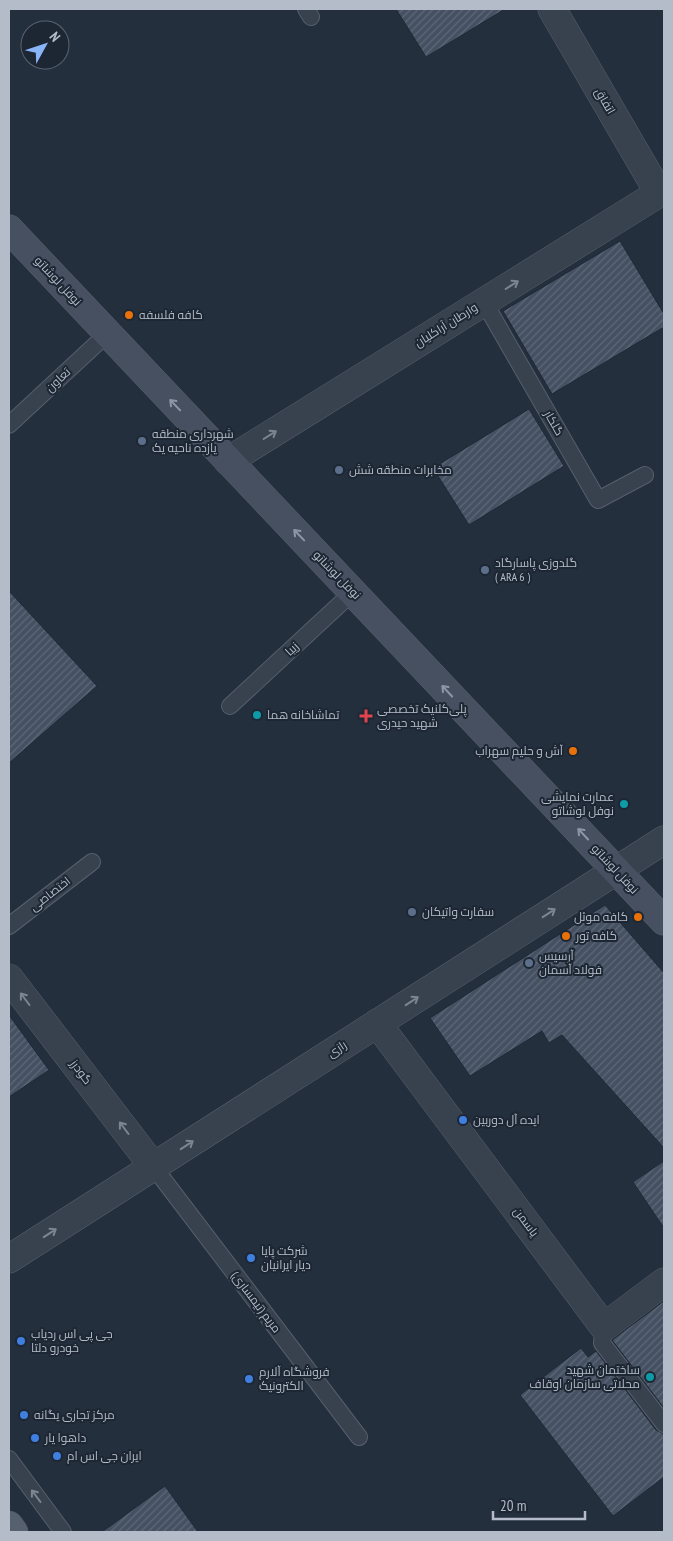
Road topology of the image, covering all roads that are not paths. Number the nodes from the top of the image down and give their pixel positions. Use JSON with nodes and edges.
{"nodes":[{"id":1,"x":552,"y":9,"type":"edge"},
{"id":2,"x":662,"y":192,"type":"edge"},
{"id":3,"x":9,"y":230,"type":"edge"},
{"id":4,"x":484,"y":302,"type":"junction"},
{"id":5,"x":107,"y":334,"type":"junction"},
{"id":6,"x":9,"y":426,"type":"edge"},
{"id":7,"x":228,"y":461,"type":"junction"},
{"id":8,"x":645,"y":475,"type":"dead end"},
{"id":9,"x":353,"y":592,"type":"junction"},
{"id":10,"x":230,"y":706,"type":"dead end"},
{"id":11,"x":664,"y":840,"type":"edge"},
{"id":12,"x":92,"y":862,"type":"dead end"},
{"id":13,"x":616,"y":870,"type":"junction"},
{"id":14,"x":664,"y":921,"type":"edge"},
{"id":15,"x":9,"y":926,"type":"edge"},
{"id":16,"x":9,"y":978,"type":"edge"},
{"id":17,"x":377,"y":1023,"type":"junction"},
{"id":18,"x":153,"y":1166,"type":"junction"},
{"id":19,"x":9,"y":1259,"type":"edge"},
{"id":20,"x":664,"y":1282,"type":"edge"},
{"id":21,"x":604,"y":1327,"type":"junction"},
{"id":22,"x":664,"y":1424,"type":"edge"},
{"id":23,"x":359,"y":1437,"type":"dead end"},
{"id":24,"x":9,"y":1459,"type":"edge"},
{"id":25,"x":9,"y":1525,"type":"edge"},
{"id":26,"x":14,"y":1532,"type":"edge"},
{"id":27,"x":63,"y":1532,"type":"edge"}],
"edges":[{"from":1,"to":2,"type":"street","name":"اتفاق"},
{"from":4,"to":2,"type":"street","name":"وارطان آراکلیان","one_way":true},
{"from":3,"to":5,"type":"main road","name":"نوفل لوشاتو"},
{"from":7,"to":4,"type":"street","name":"وارطان آراکلیان","one_way":true},
{"from":4,"to":8,"type":"lane","name":"گلکار"},
{"from":5,"to":6,"type":"lane","name":"تعاون"},
{"from":7,"to":5,"type":"main road","name":"نوفل لوشاتو","one_way":true},
{"from":9,"to":7,"type":"main road","name":"نوفل لوشاتو","one_way":true},
{"from":9,"to":10,"type":"lane","name":"زیبا"},
{"from":13,"to":9,"type":"main road","name":"نوفل لوشاتو","one_way":true},
{"from":11,"to":13,"type":"street","name":"رازی"},
{"from":12,"to":15,"type":"lane","name":"اختصاصی"},
{"from":13,"to":14,"type":"main road","name":"نوفل لوشاتو"},
{"from":17,"to":13,"type":"street","name":"رازی","one_way":true},
{"from":18,"to":16,"type":"street","name":"گودرز","one_way":true},
{"from":18,"to":17,"type":"street","name":"رازی","one_way":true},
{"from":17,"to":21,"type":"street","name":"یاسمن"},
{"from":19,"to":18,"type":"street","name":"رازی","one_way":true},
{"from":18,"to":23,"type":"lane","name":"مریم (تیمساری)"},
{"from":20,"to":21,"type":"street"},
{"from":21,"to":22,"type":"lane","name":"یاسمن"},
{"from":27,"to":24,"type":"lane","one_way":true},
{"from":25,"to":26,"type":"main road"}]}
